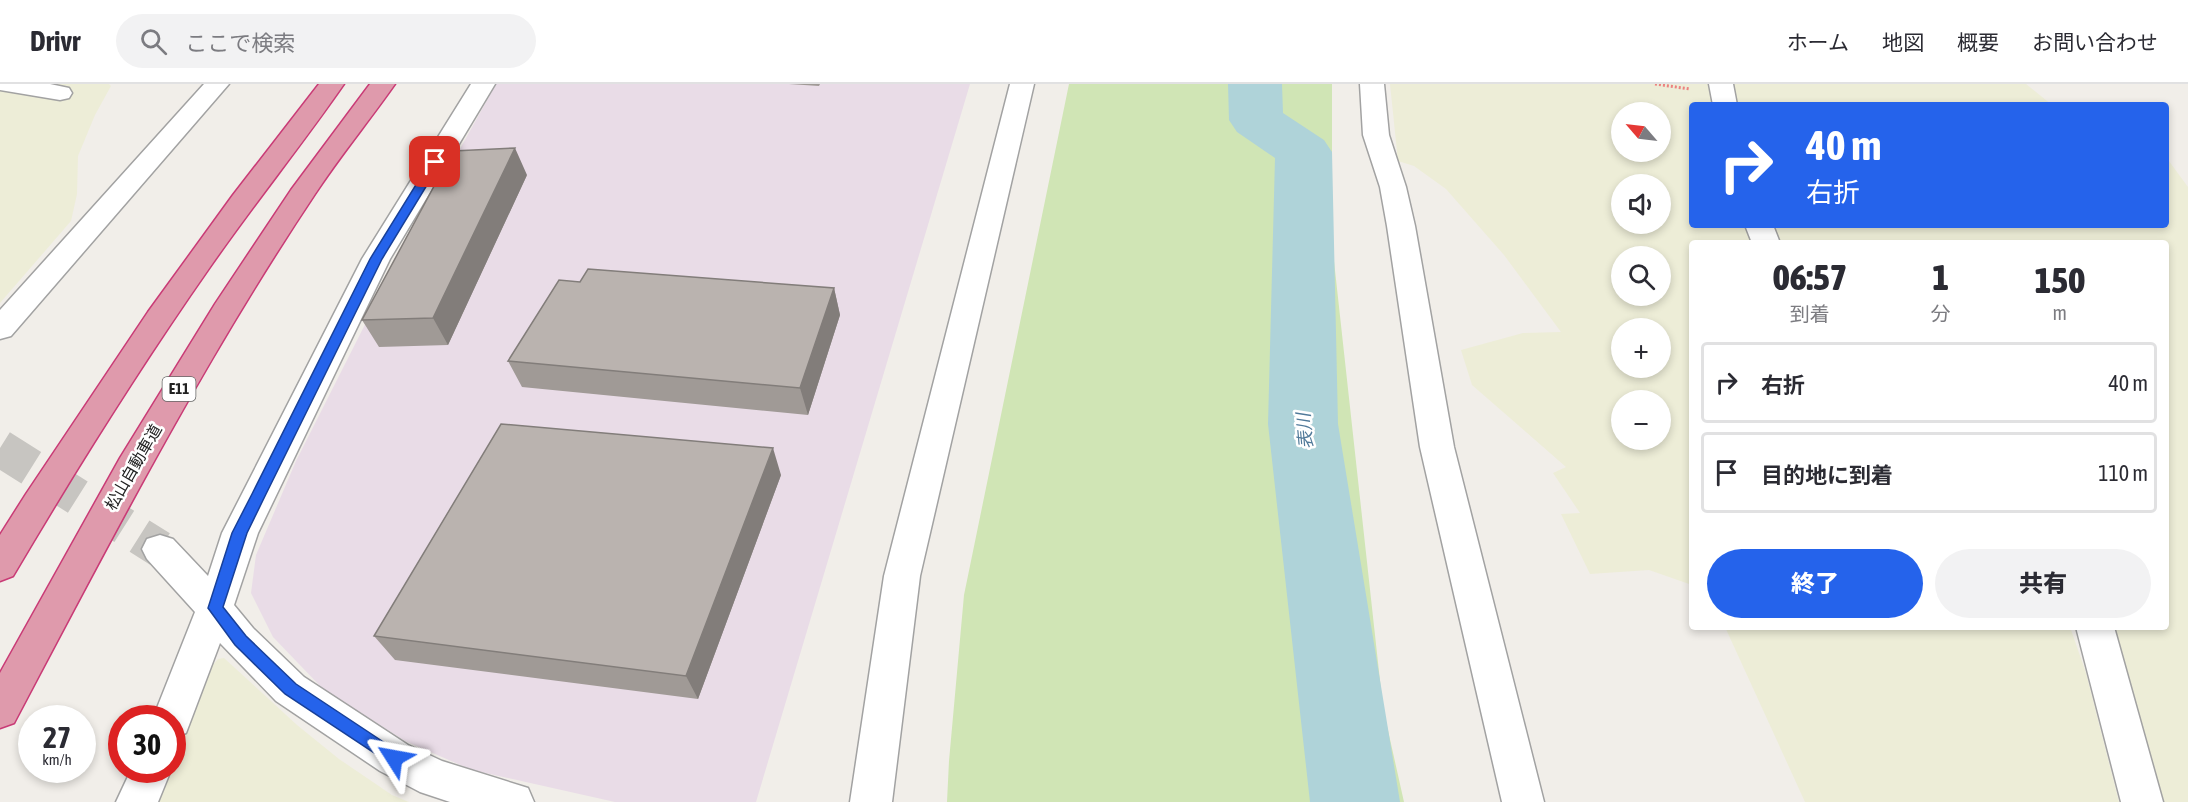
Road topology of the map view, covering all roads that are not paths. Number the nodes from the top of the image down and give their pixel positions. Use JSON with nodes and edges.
{"nodes":[{"id":1,"x":4,"y":84,"type":"edge"},
{"id":2,"x":217,"y":84,"type":"edge"},
{"id":3,"x":332,"y":84,"type":"edge"},
{"id":4,"x":383,"y":84,"type":"edge"},
{"id":5,"x":483,"y":84,"type":"edge"},
{"id":6,"x":1022,"y":84,"type":"edge"},
{"id":7,"x":1372,"y":84,"type":"edge"},
{"id":8,"x":1721,"y":84,"type":"edge"},
{"id":9,"x":60,"y":93,"type":"dead end"},
{"id":10,"x":1724,"y":102,"type":"edge"},
{"id":11,"x":0,"y":329,"type":"edge"},
{"id":12,"x":160,"y":549,"type":"tunnel mouth"},
{"id":13,"x":0,"y":566,"type":"edge"},
{"id":14,"x":215,"y":608,"type":"junction"},
{"id":15,"x":2095,"y":630,"type":"edge"},
{"id":16,"x":178,"y":705,"type":"edge"},
{"id":17,"x":0,"y":710,"type":"edge"},
{"id":18,"x":146,"y":783,"type":"edge"},
{"id":19,"x":137,"y":802,"type":"edge"},
{"id":20,"x":513,"y":802,"type":"edge"},
{"id":21,"x":871,"y":802,"type":"edge"},
{"id":22,"x":1523,"y":802,"type":"edge"},
{"id":23,"x":2142,"y":802,"type":"edge"}],
"edges":[{"from":1,"to":9,"type":"street"},
{"from":2,"to":11,"type":"street"},
{"from":3,"to":13,"type":"highway"},
{"from":4,"to":17,"type":"highway","name":"松山自動車道","number":"E11"},
{"from":5,"to":14,"type":"street"},
{"from":6,"to":21,"type":"street"},
{"from":7,"to":22,"type":"street"},
{"from":8,"to":10,"type":"street"},
{"from":12,"to":14,"type":"street"},
{"from":14,"to":16,"type":"street"},
{"from":14,"to":20,"type":"street"},
{"from":15,"to":23,"type":"street"},
{"from":18,"to":19,"type":"street"}]}
